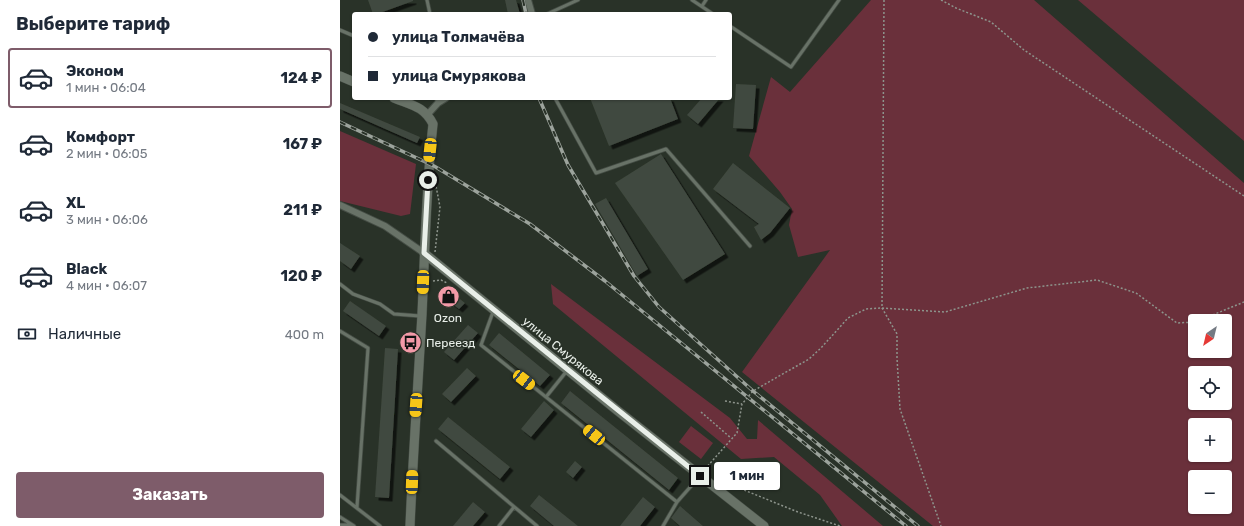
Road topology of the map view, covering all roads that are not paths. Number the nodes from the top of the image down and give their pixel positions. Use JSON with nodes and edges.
{"nodes":[{"id":1,"x":427,"y":0,"type":"edge"},
{"id":2,"x":528,"y":0,"type":"edge"},
{"id":3,"x":578,"y":0,"type":"edge"},
{"id":4,"x":692,"y":0,"type":"edge"},
{"id":5,"x":706,"y":0,"type":"edge"},
{"id":6,"x":839,"y":0,"type":"edge"},
{"id":7,"x":702,"y":6,"type":"junction"},
{"id":8,"x":430,"y":12,"type":"edge"},
{"id":9,"x":531,"y":12,"type":"edge"},
{"id":10,"x":551,"y":12,"type":"edge"},
{"id":11,"x":710,"y":12,"type":"edge"},
{"id":12,"x":732,"y":27,"type":"edge"},
{"id":13,"x":340,"y":30,"type":"edge"},
{"id":14,"x":352,"y":35,"type":"edge"},
{"id":15,"x":340,"y":76,"type":"edge"},
{"id":16,"x":352,"y":81,"type":"edge"},
{"id":17,"x":399,"y":100,"type":"edge"},
{"id":18,"x":437,"y":100,"type":"edge"},
{"id":19,"x":556,"y":100,"type":"edge"},
{"id":20,"x":428,"y":114,"type":"junction"},
{"id":21,"x":340,"y":205,"type":"edge"},
{"id":22,"x":750,"y":246,"type":"dead end"},
{"id":23,"x":424,"y":253,"type":"junction"},
{"id":24,"x":340,"y":284,"type":"edge"},
{"id":25,"x":494,"y":310,"type":"junction"},
{"id":26,"x":422,"y":316,"type":"junction"},
{"id":27,"x":340,"y":331,"type":"edge"},
{"id":28,"x":568,"y":370,"type":"junction"},
{"id":29,"x":546,"y":397,"type":"junction"},
{"id":30,"x":436,"y":441,"type":"dead end"},
{"id":31,"x":700,"y":476,"type":"junction"},
{"id":32,"x":340,"y":495,"type":"edge"},
{"id":33,"x":677,"y":502,"type":"junction"},
{"id":34,"x":358,"y":507,"type":"junction"},
{"id":35,"x":514,"y":507,"type":"junction"},
{"id":36,"x":340,"y":517,"type":"edge"},
{"id":37,"x":340,"y":525,"type":"edge"},
{"id":38,"x":353,"y":525,"type":"edge"},
{"id":39,"x":380,"y":526,"type":"edge"},
{"id":40,"x":410,"y":526,"type":"edge"},
{"id":41,"x":499,"y":526,"type":"edge"},
{"id":42,"x":537,"y":526,"type":"edge"},
{"id":43,"x":664,"y":526,"type":"edge"},
{"id":44,"x":763,"y":526,"type":"edge"}],
"edges":[{"from":1,"to":8,"type":"lane"},
{"from":2,"to":9,"type":"street"},
{"from":3,"to":10,"type":"lane"},
{"from":4,"to":7,"type":"lane"},
{"from":5,"to":7,"type":"lane"},
{"from":6,"to":12,"type":"lane"},
{"from":7,"to":11,"type":"lane"},
{"from":13,"to":14,"type":"lane"},
{"from":15,"to":16,"type":"street"},
{"from":17,"to":20,"type":"street"},
{"from":18,"to":20,"type":"street"},
{"from":19,"to":22,"type":"lane"},
{"from":20,"to":23,"type":"street"},
{"from":21,"to":23,"type":"street","name":"улица Смурякова"},
{"from":23,"to":25,"type":"street","name":"улица Смурякова"},
{"from":23,"to":26,"type":"street"},
{"from":24,"to":26,"type":"lane"},
{"from":25,"to":28,"type":"street","name":"улица Смурякова"},
{"from":25,"to":29,"type":"lane"},
{"from":26,"to":40,"type":"street"},
{"from":27,"to":34,"type":"lane"},
{"from":28,"to":29,"type":"lane"},
{"from":28,"to":31,"type":"street","name":"улица Смурякова"},
{"from":29,"to":33,"type":"lane"},
{"from":30,"to":35,"type":"lane"},
{"from":31,"to":33,"type":"lane"},
{"from":31,"to":44,"type":"street","name":"улица Смурякова"},
{"from":32,"to":34,"type":"lane"},
{"from":33,"to":43,"type":"lane"},
{"from":34,"to":39,"type":"lane"},
{"from":35,"to":41,"type":"lane"},
{"from":35,"to":42,"type":"lane"},
{"from":36,"to":38,"type":"lane"},
{"from":37,"to":38,"type":"lane"}]}
